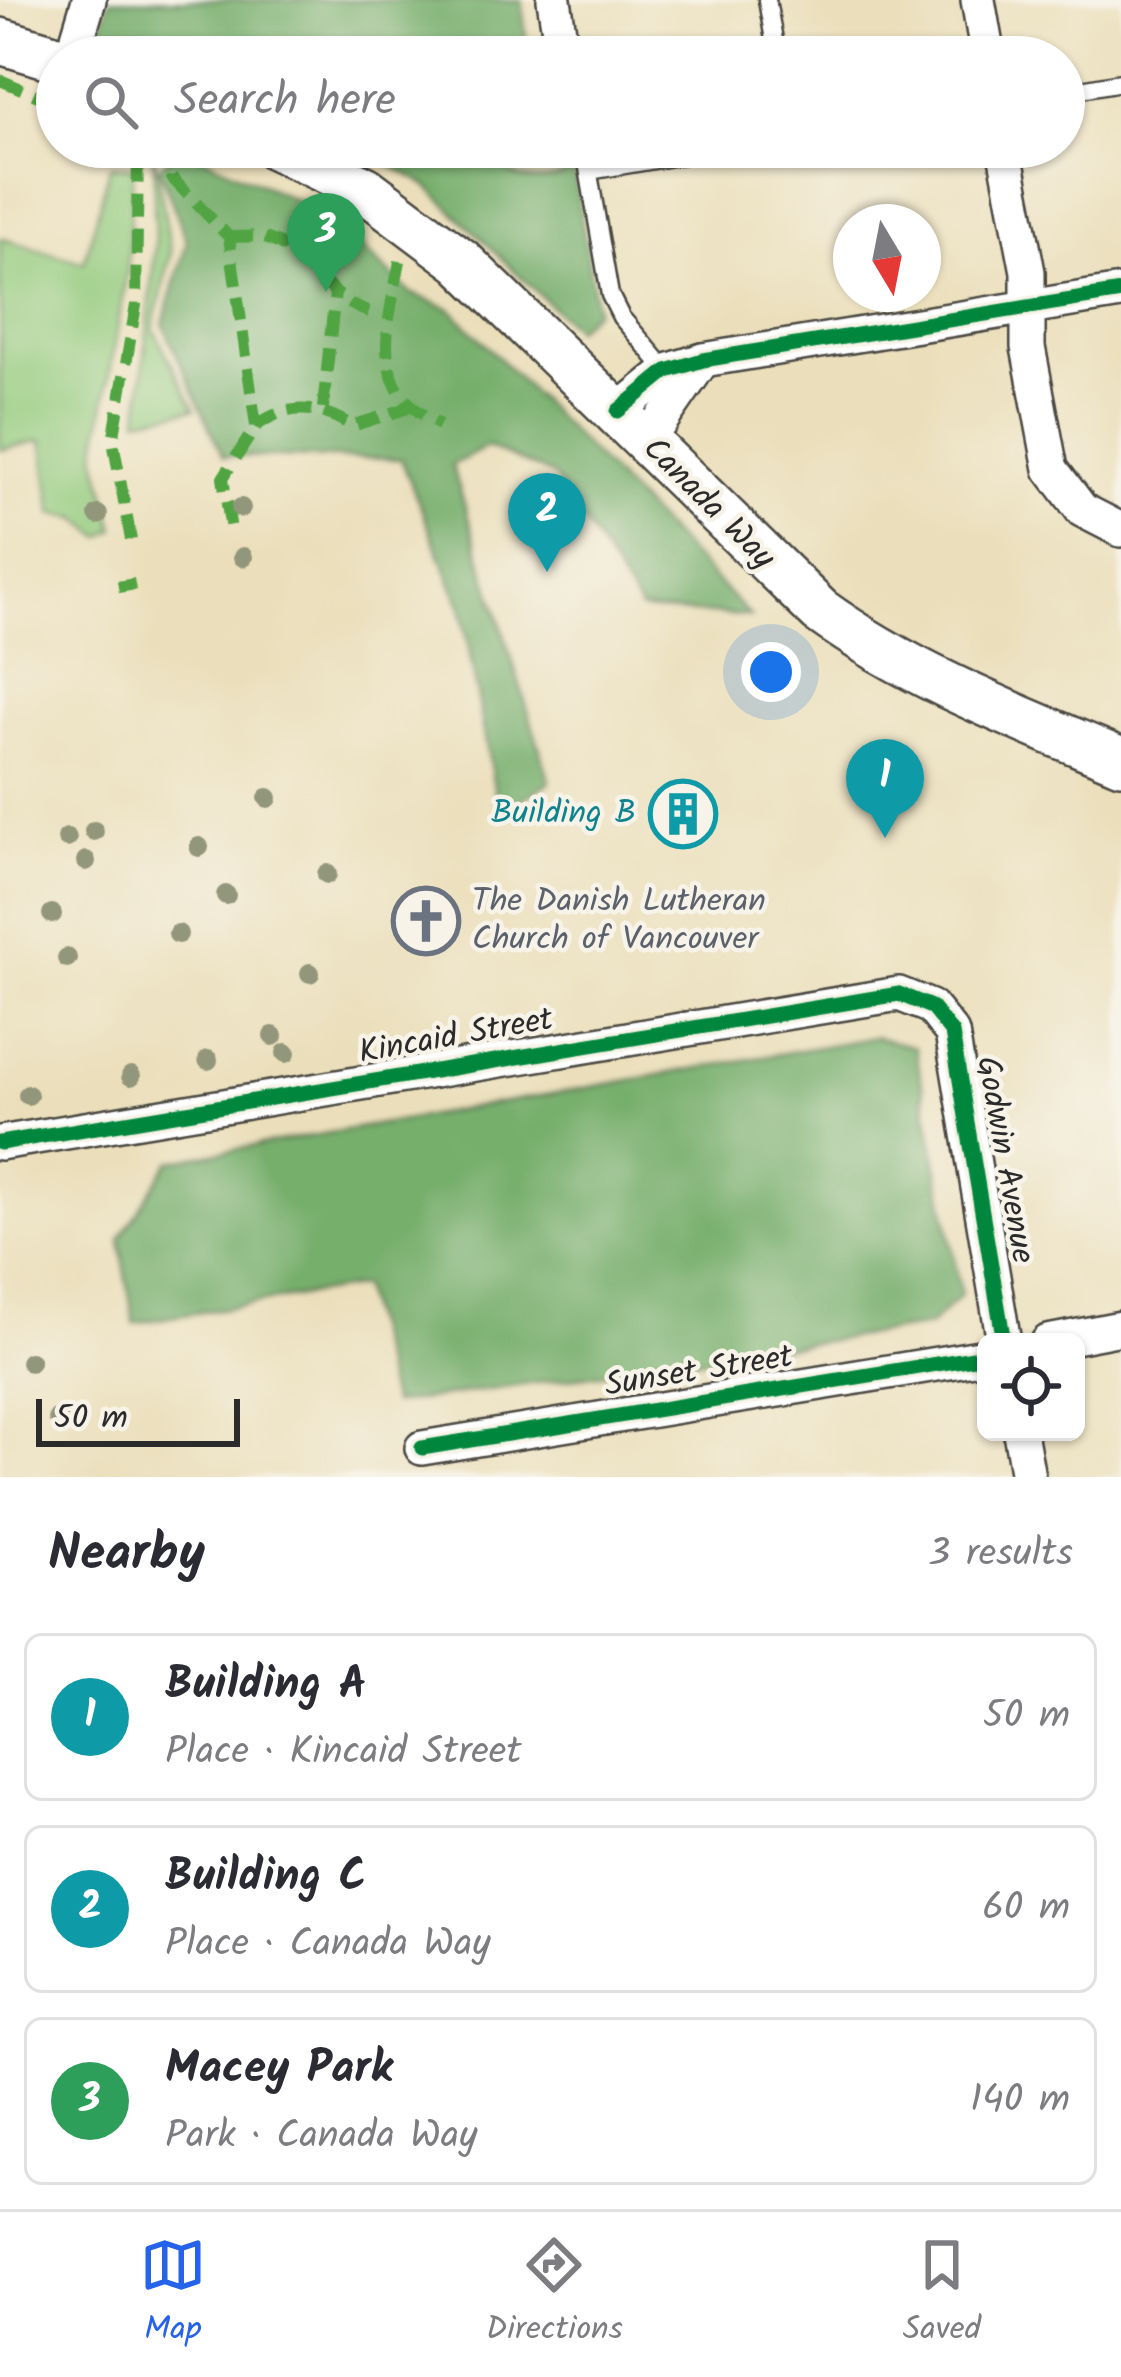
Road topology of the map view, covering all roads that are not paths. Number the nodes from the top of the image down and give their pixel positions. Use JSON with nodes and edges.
{"nodes":[{"id":1,"x":89,"y":0,"type":"edge"},
{"id":2,"x":554,"y":0,"type":"edge"},
{"id":3,"x":767,"y":0,"type":"edge"},
{"id":4,"x":978,"y":0,"type":"edge"},
{"id":5,"x":78,"y":36,"type":"edge"},
{"id":6,"x":559,"y":36,"type":"edge"},
{"id":7,"x":773,"y":36,"type":"edge"},
{"id":8,"x":984,"y":36,"type":"edge"},
{"id":9,"x":0,"y":41,"type":"edge"},
{"id":10,"x":36,"y":52,"type":"edge"},
{"id":11,"x":1121,"y":82,"type":"edge"},
{"id":12,"x":1085,"y":88,"type":"edge"},
{"id":13,"x":320,"y":168,"type":"edge"},
{"id":14,"x":588,"y":168,"type":"edge"},
{"id":15,"x":607,"y":168,"type":"edge"},
{"id":16,"x":1008,"y":168,"type":"edge"},
{"id":17,"x":589,"y":171,"type":"junction"},
{"id":18,"x":1121,"y":292,"type":"edge"},
{"id":19,"x":1027,"y":308,"type":"junction"},
{"id":20,"x":703,"y":360,"type":"junction"},
{"id":21,"x":667,"y":371,"type":"junction"},
{"id":22,"x":632,"y":426,"type":"junction"},
{"id":23,"x":1121,"y":530,"type":"edge"},
{"id":24,"x":1121,"y":761,"type":"edge"},
{"id":25,"x":921,"y":1000,"type":"joint"},
{"id":26,"x":0,"y":1143,"type":"edge"},
{"id":27,"x":1121,"y":1328,"type":"edge"},
{"id":28,"x":1002,"y":1333,"type":"edge"},
{"id":29,"x":1085,"y":1335,"type":"edge"},
{"id":30,"x":977,"y":1356,"type":"edge"},
{"id":31,"x":1022,"y":1441,"type":"edge"},
{"id":32,"x":422,"y":1448,"type":"dead end"},
{"id":33,"x":1028,"y":1477,"type":"edge"}],
"edges":[{"from":1,"to":5,"type":"street"},
{"from":2,"to":6,"type":"street"},
{"from":3,"to":7,"type":"lane"},
{"from":4,"to":8,"type":"street"},
{"from":9,"to":10,"type":"main road"},
{"from":11,"to":12,"type":"lane"},
{"from":13,"to":22,"type":"main road","name":"Canada Way"},
{"from":14,"to":17,"type":"lane"},
{"from":15,"to":17,"type":"lane"},
{"from":16,"to":19,"type":"street"},
{"from":17,"to":21,"type":"lane"},
{"from":18,"to":19,"type":"street"},
{"from":19,"to":20,"type":"street"},
{"from":19,"to":23,"type":"street"},
{"from":20,"to":21,"type":"street"},
{"from":20,"to":22,"type":"street"},
{"from":21,"to":22,"type":"street"},
{"from":22,"to":24,"type":"main road","name":"Canada Way"},
{"from":25,"to":26,"type":"street","name":"Kincaid Street"},
{"from":25,"to":28,"type":"street","name":"Godwin Avenue"},
{"from":27,"to":29,"type":"street"},
{"from":30,"to":32,"type":"street","name":"Sunset Street"},
{"from":31,"to":33,"type":"street"}]}
